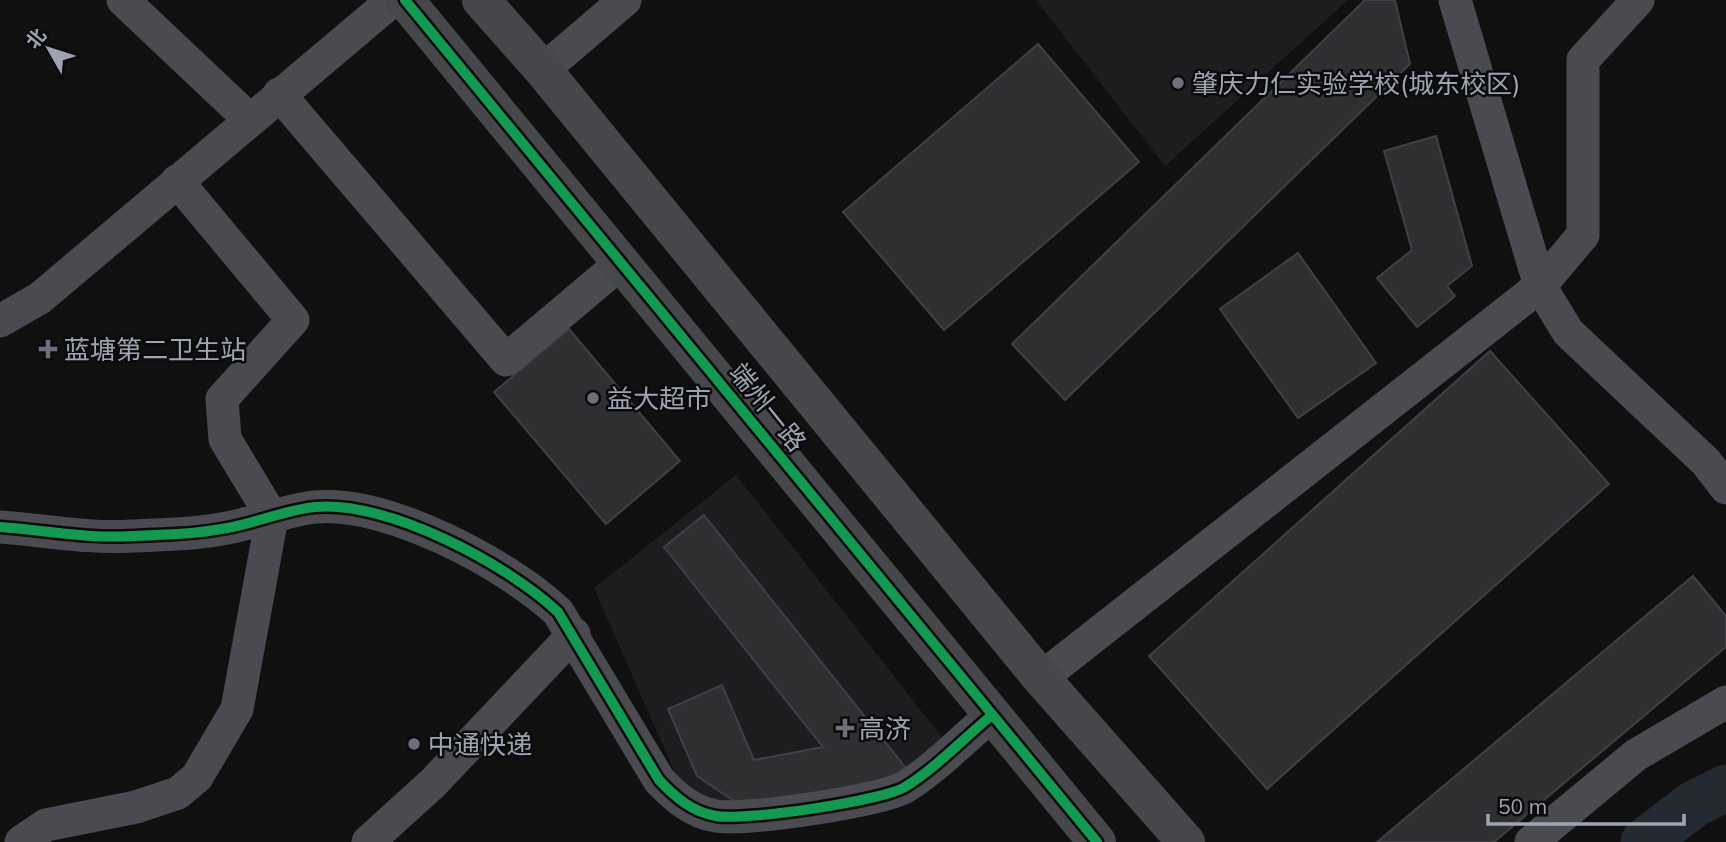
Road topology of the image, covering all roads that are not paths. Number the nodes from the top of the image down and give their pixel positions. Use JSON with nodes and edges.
{"nodes":[{"id":1,"x":123,"y":0,"type":"edge"},
{"id":2,"x":393,"y":0,"type":"edge"},
{"id":3,"x":405,"y":0,"type":"edge"},
{"id":4,"x":481,"y":0,"type":"edge"},
{"id":5,"x":625,"y":0,"type":"edge"},
{"id":6,"x":1455,"y":0,"type":"edge"},
{"id":7,"x":1638,"y":0,"type":"edge"},
{"id":8,"x":543,"y":71,"type":"junction"},
{"id":9,"x":279,"y":94,"type":"junction"},
{"id":10,"x":249,"y":119,"type":"junction"},
{"id":11,"x":177,"y":181,"type":"junction"},
{"id":12,"x":621,"y":263,"type":"junction"},
{"id":13,"x":1540,"y":286,"type":"junction"},
{"id":14,"x":0,"y":321,"type":"edge"},
{"id":15,"x":1726,"y":488,"type":"edge"},
{"id":16,"x":272,"y":517,"type":"junction"},
{"id":17,"x":0,"y":527,"type":"edge"},
{"id":18,"x":573,"y":634,"type":"junction"},
{"id":19,"x":1041,"y":677,"type":"junction"},
{"id":20,"x":1726,"y":702,"type":"edge"},
{"id":21,"x":992,"y":715,"type":"junction"},
{"id":22,"x":21,"y":842,"type":"edge"},
{"id":23,"x":368,"y":842,"type":"edge"},
{"id":24,"x":1097,"y":842,"type":"edge"},
{"id":25,"x":1186,"y":842,"type":"edge"},
{"id":26,"x":1531,"y":842,"type":"edge"}],
"edges":[{"from":1,"to":10,"type":"street"},
{"from":2,"to":9,"type":"street"},
{"from":3,"to":12,"type":"main road","name":"端州一路"},
{"from":4,"to":8,"type":"main road","name":"端州一路"},
{"from":5,"to":8,"type":"street"},
{"from":6,"to":13,"type":"street"},
{"from":7,"to":13,"type":"street"},
{"from":8,"to":19,"type":"main road","name":"端州一路"},
{"from":9,"to":10,"type":"street"},
{"from":9,"to":12,"type":"street"},
{"from":10,"to":11,"type":"street"},
{"from":11,"to":14,"type":"street"},
{"from":11,"to":16,"type":"street"},
{"from":12,"to":21,"type":"main road","name":"端州一路"},
{"from":13,"to":15,"type":"street"},
{"from":13,"to":19,"type":"street"},
{"from":16,"to":17,"type":"street"},
{"from":16,"to":18,"type":"street"},
{"from":16,"to":22,"type":"street"},
{"from":18,"to":21,"type":"street"},
{"from":18,"to":23,"type":"street"},
{"from":19,"to":25,"type":"main road","name":"端州一路"},
{"from":20,"to":26,"type":"street"},
{"from":21,"to":24,"type":"main road","name":"端州一路"}]}
